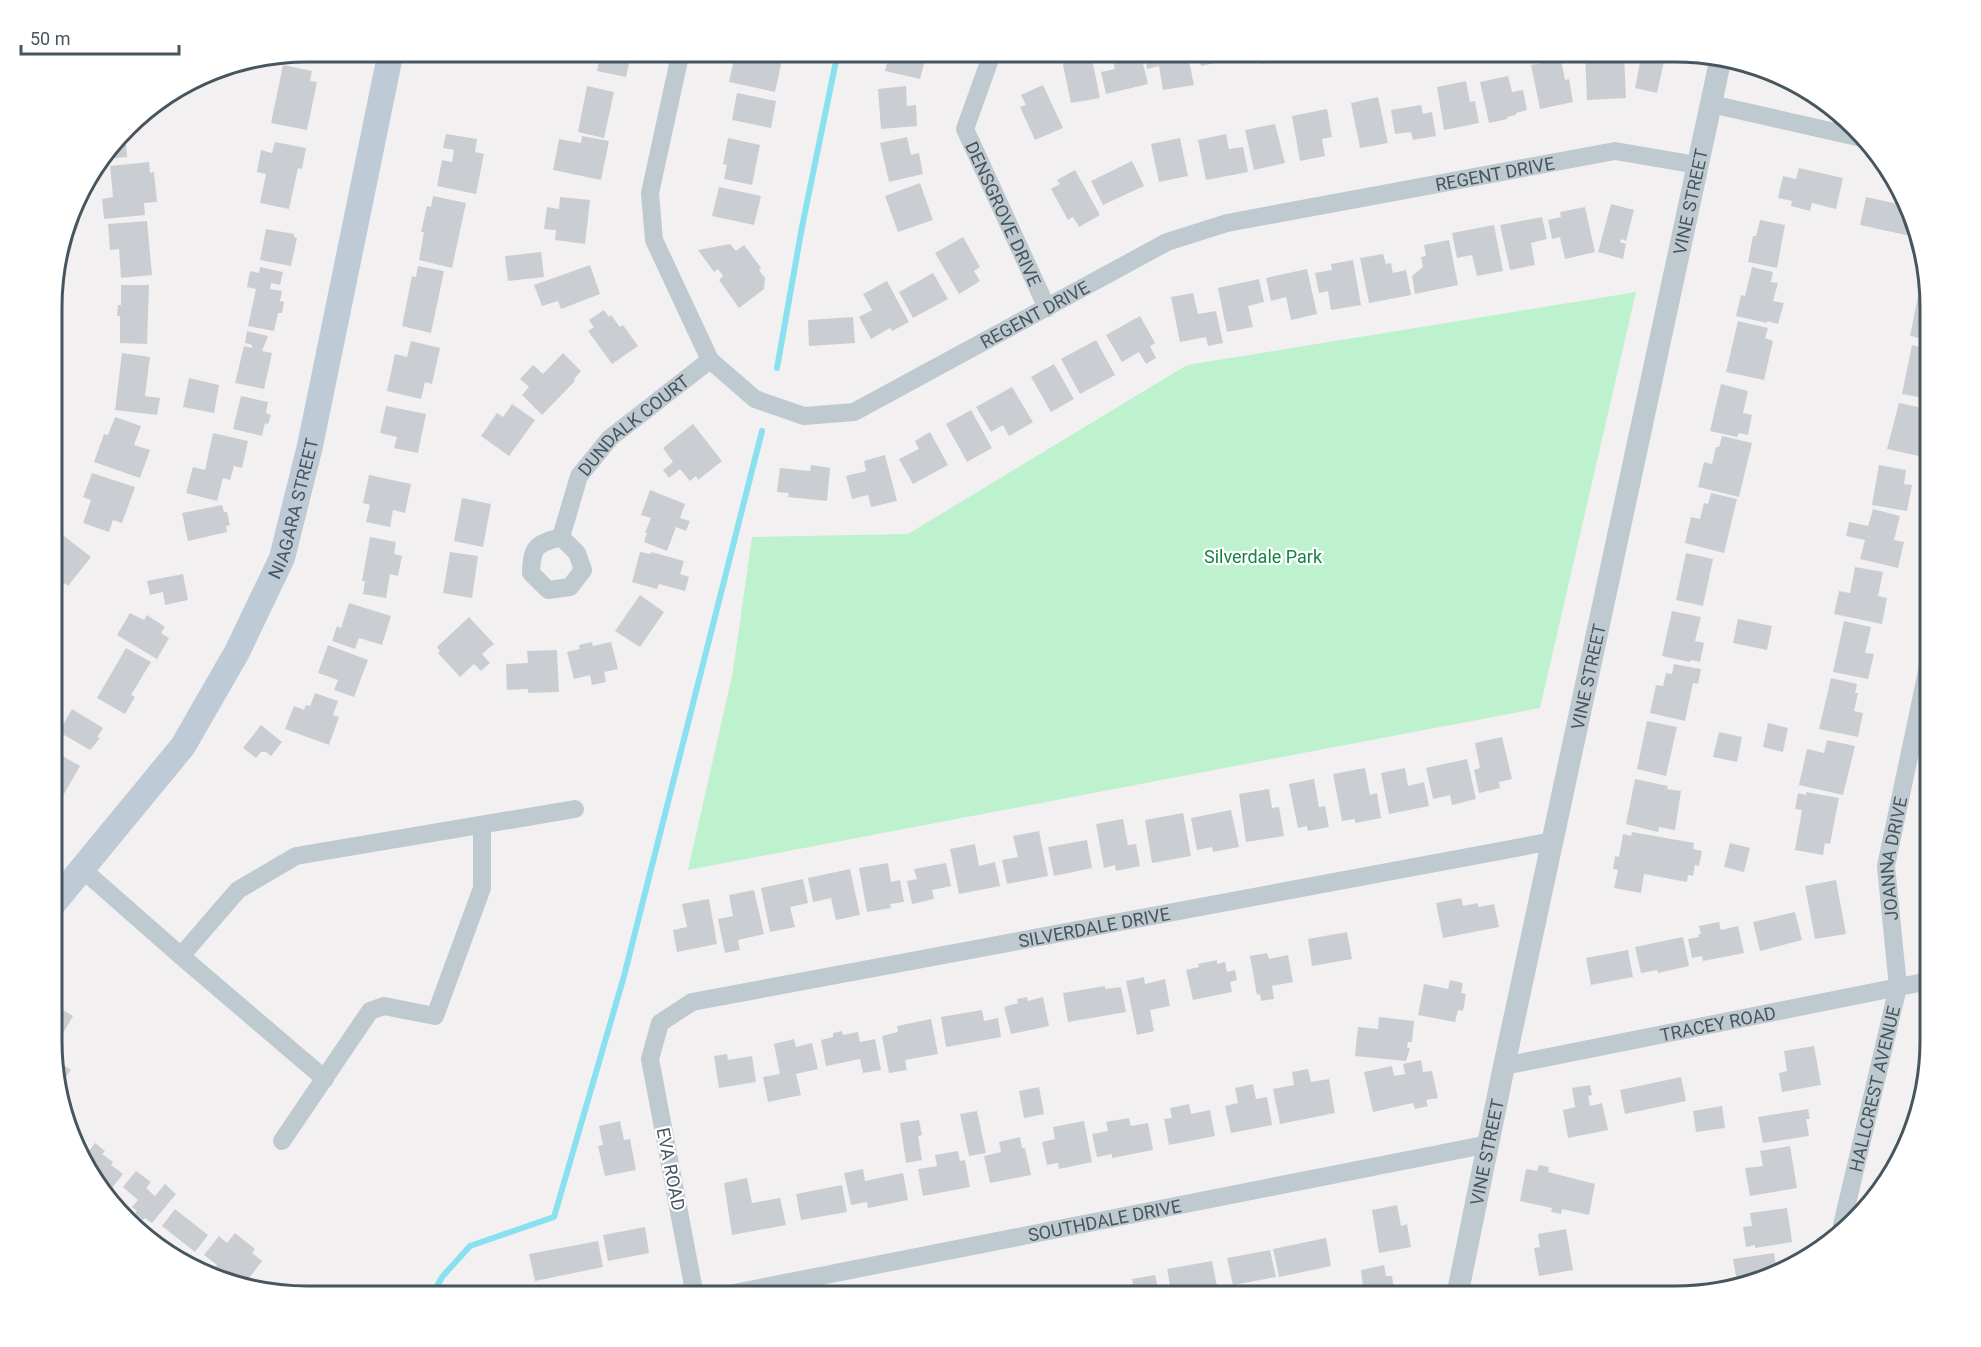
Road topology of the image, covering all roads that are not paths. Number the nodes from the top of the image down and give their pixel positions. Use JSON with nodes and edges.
{"nodes":[{"id":1,"x":389,"y":62,"type":"edge"},
{"id":2,"x":679,"y":62,"type":"edge"},
{"id":3,"x":989,"y":62,"type":"edge"},
{"id":4,"x":1719,"y":66,"type":"edge"},
{"id":5,"x":1711,"y":104,"type":"junction"},
{"id":6,"x":1850,"y":135,"type":"edge"},
{"id":7,"x":1697,"y":165,"type":"junction"},
{"id":8,"x":1047,"y":308,"type":"junction"},
{"id":9,"x":710,"y":360,"type":"junction"},
{"id":10,"x":561,"y":537,"type":"dead end"},
{"id":11,"x":1920,"y":705,"type":"edge"},
{"id":12,"x":575,"y":809,"type":"dead end"},
{"id":13,"x":482,"y":825,"type":"junction"},
{"id":14,"x":1553,"y":841,"type":"junction"},
{"id":15,"x":82,"y":869,"type":"junction"},
{"id":16,"x":62,"y":893,"type":"edge"},
{"id":17,"x":181,"y":956,"type":"junction"},
{"id":18,"x":1920,"y":983,"type":"edge"},
{"id":19,"x":1898,"y":987,"type":"junction"},
{"id":20,"x":655,"y":1042,"type":"joint"},
{"id":21,"x":1504,"y":1066,"type":"junction"},
{"id":22,"x":325,"y":1078,"type":"junction"},
{"id":23,"x":282,"y":1141,"type":"dead end"},
{"id":24,"x":1489,"y":1144,"type":"junction"},
{"id":25,"x":1844,"y":1218,"type":"edge"},
{"id":26,"x":693,"y":1286,"type":"edge"},
{"id":27,"x":770,"y":1286,"type":"edge"},
{"id":28,"x":1459,"y":1286,"type":"edge"}],
"edges":[{"from":1,"to":15,"type":"main road","name":"NIAGARA STREET"},
{"from":2,"to":9,"type":"street","name":"REGENT DRIVE"},
{"from":3,"to":8,"type":"street","name":"DENSGROVE DRIVE"},
{"from":4,"to":5,"type":"street","name":"VINE STREET"},
{"from":5,"to":6,"type":"street"},
{"from":5,"to":7,"type":"street","name":"VINE STREET"},
{"from":7,"to":8,"type":"street","name":"REGENT DRIVE"},
{"from":7,"to":14,"type":"street","name":"VINE STREET"},
{"from":8,"to":9,"type":"street","name":"REGENT DRIVE"},
{"from":9,"to":10,"type":"street","name":"DUNDALK COURT"},
{"from":11,"to":19,"type":"street","name":"JOANNA DRIVE"},
{"from":12,"to":13,"type":"street"},
{"from":13,"to":17,"type":"street"},
{"from":13,"to":22,"type":"street"},
{"from":14,"to":20,"type":"street","name":"SILVERDALE DRIVE"},
{"from":14,"to":21,"type":"street","name":"VINE STREET"},
{"from":15,"to":16,"type":"main road","name":"NIAGARA STREET"},
{"from":15,"to":17,"type":"street"},
{"from":17,"to":22,"type":"street"},
{"from":18,"to":19,"type":"street","name":"TRACEY ROAD"},
{"from":19,"to":21,"type":"street","name":"TRACEY ROAD"},
{"from":19,"to":25,"type":"street","name":"HALLCREST AVENUE"},
{"from":20,"to":26,"type":"street","name":"EVA ROAD"},
{"from":21,"to":24,"type":"street","name":"VINE STREET"},
{"from":22,"to":23,"type":"street"},
{"from":24,"to":27,"type":"street","name":"SOUTHDALE DRIVE"},
{"from":24,"to":28,"type":"street","name":"VINE STREET"}]}
